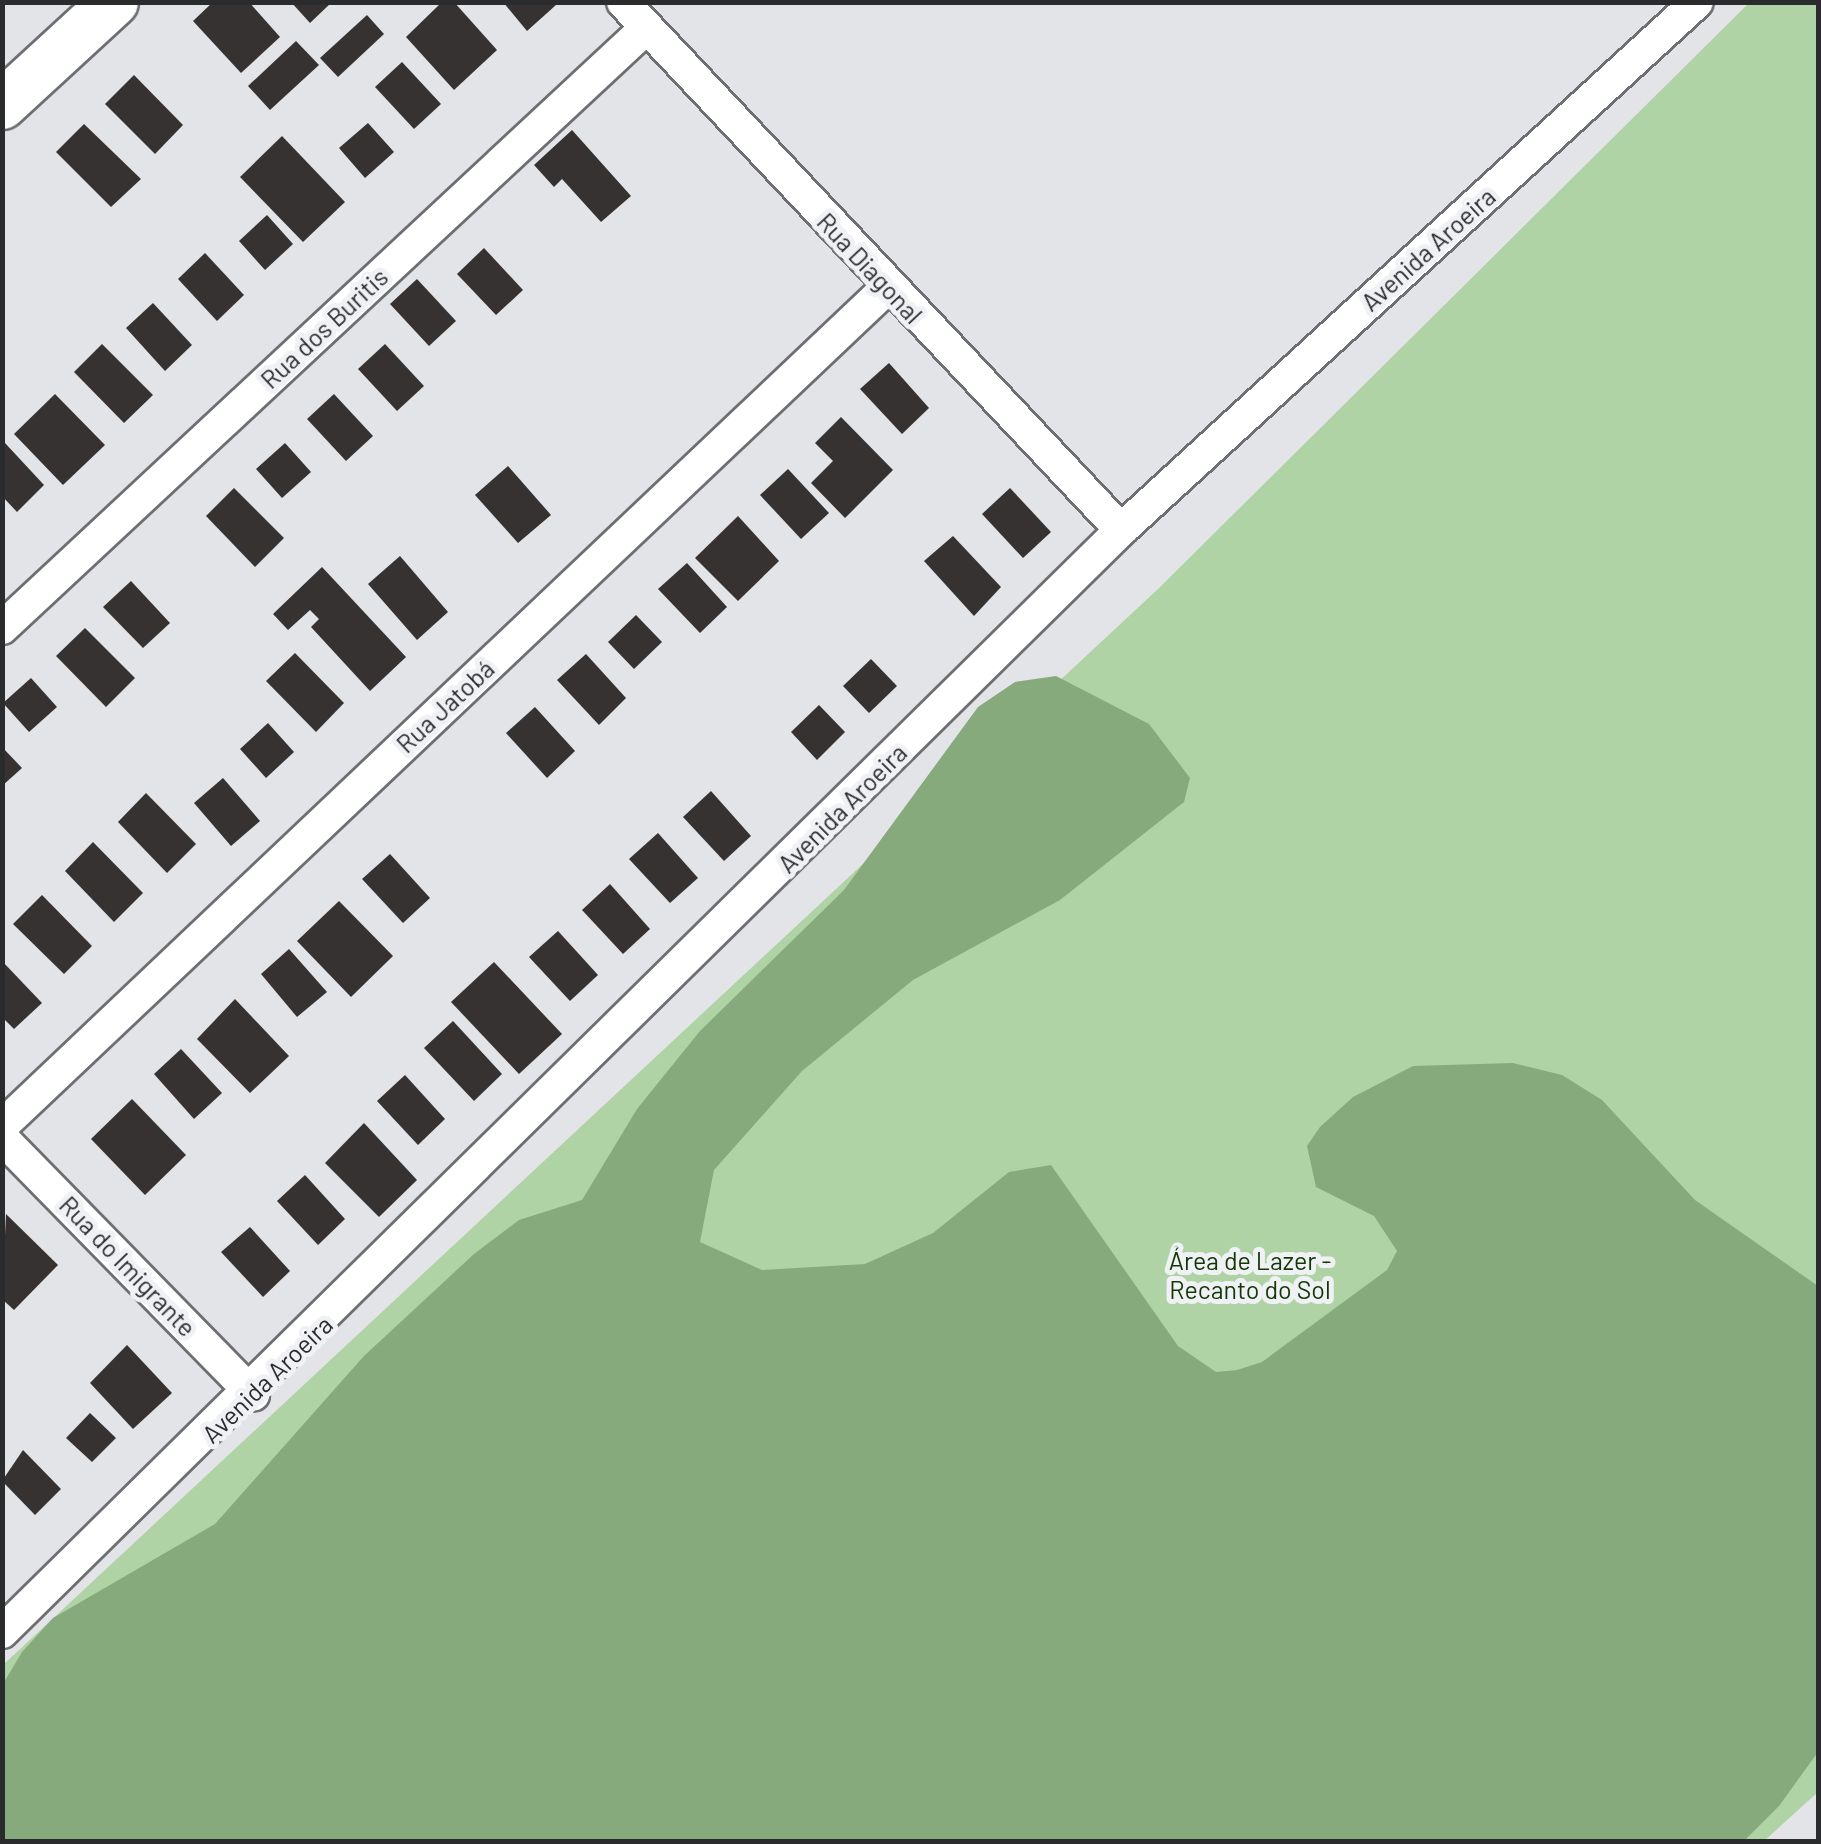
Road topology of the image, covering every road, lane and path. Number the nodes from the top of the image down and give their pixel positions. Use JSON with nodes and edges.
{"nodes":[{"id":1,"x":114,"y":2,"type":"edge"},
{"id":2,"x":623,"y":2,"type":"edge"},
{"id":3,"x":1698,"y":2,"type":"edge"},
{"id":4,"x":645,"y":28,"type":"junction"},
{"id":5,"x":2,"y":105,"type":"edge"},
{"id":6,"x":888,"y":287,"type":"junction"},
{"id":7,"x":1122,"y":530,"type":"junction"},
{"id":8,"x":2,"y":628,"type":"edge"},
{"id":9,"x":2,"y":1126,"type":"edge"},
{"id":10,"x":2,"y":1138,"type":"edge"},
{"id":11,"x":253,"y":1394,"type":"junction"},
{"id":12,"x":2,"y":1632,"type":"edge"}],
"edges":[{"from":1,"to":5,"type":"street"},
{"from":2,"to":4,"type":"street","name":"Rua Diagonal"},
{"from":3,"to":7,"type":"street","name":"Avenida Aroeira"},
{"from":4,"to":6,"type":"street","name":"Rua Diagonal"},
{"from":4,"to":8,"type":"street","name":"Rua dos Buritis"},
{"from":6,"to":7,"type":"street","name":"Rua Diagonal"},
{"from":6,"to":9,"type":"street","name":"Rua Jatobá"},
{"from":7,"to":11,"type":"street","name":"Avenida Aroeira"},
{"from":10,"to":11,"type":"street","name":"Rua do Imigrante"},
{"from":11,"to":12,"type":"street","name":"Avenida Aroeira"}]}
